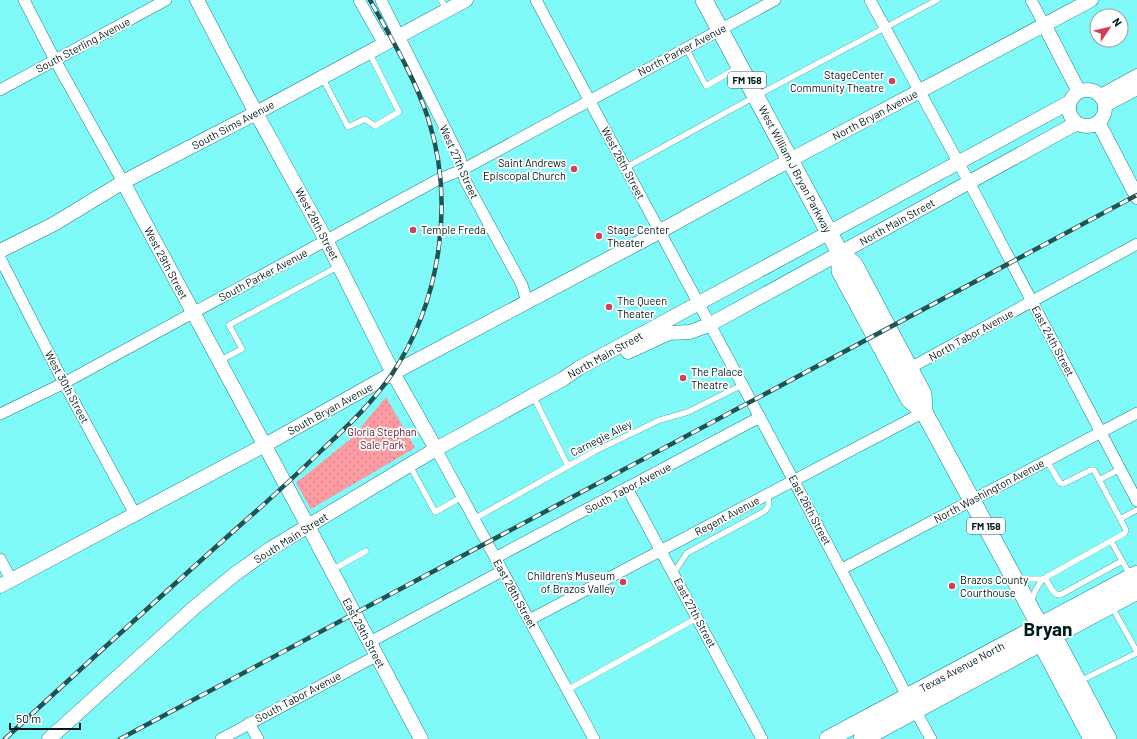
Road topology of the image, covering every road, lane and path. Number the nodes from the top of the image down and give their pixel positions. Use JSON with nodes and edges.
{"nodes":[{"id":1,"x":24,"y":0,"type":"edge"},
{"id":2,"x":166,"y":0,"type":"edge"},
{"id":3,"x":197,"y":0,"type":"edge"},
{"id":4,"x":359,"y":0,"type":"edge"},
{"id":5,"x":381,"y":0,"type":"edge"},
{"id":6,"x":466,"y":0,"type":"edge"},
{"id":7,"x":536,"y":0,"type":"edge"},
{"id":8,"x":704,"y":0,"type":"edge"},
{"id":9,"x":775,"y":0,"type":"edge"},
{"id":10,"x":870,"y":0,"type":"edge"},
{"id":11,"x":938,"y":0,"type":"edge"},
{"id":12,"x":1031,"y":0,"type":"edge"},
{"id":13,"x":1091,"y":0,"type":"edge"},
{"id":14,"x":444,"y":5,"type":"edge"},
{"id":15,"x":1044,"y":24,"type":"junction"},
{"id":16,"x":885,"y":27,"type":"junction"},
{"id":17,"x":720,"y":29,"type":"junction"},
{"id":18,"x":399,"y":37,"type":"junction"},
{"id":19,"x":384,"y":44,"type":"junction"},
{"id":20,"x":686,"y":48,"type":"junction"},
{"id":21,"x":369,"y":52,"type":"junction"},
{"id":22,"x":55,"y":60,"type":"junction"},
{"id":23,"x":740,"y":66,"type":"junction"},
{"id":24,"x":1137,"y":76,"type":"edge"},
{"id":25,"x":322,"y":78,"type":"junction"},
{"id":26,"x":1137,"y":88,"type":"edge"},
{"id":27,"x":0,"y":90,"type":"edge"},
{"id":28,"x":919,"y":91,"type":"junction"},
{"id":29,"x":756,"y":96,"type":"junction"},
{"id":30,"x":1075,"y":97,"type":"junction"},
{"id":31,"x":589,"y":100,"type":"junction"},
{"id":32,"x":1103,"y":100,"type":"junction"},
{"id":33,"x":256,"y":113,"type":"junction"},
{"id":34,"x":1098,"y":122,"type":"junction"},
{"id":35,"x":1077,"y":123,"type":"junction"},
{"id":36,"x":790,"y":160,"type":"junction"},
{"id":37,"x":958,"y":163,"type":"junction"},
{"id":38,"x":625,"y":168,"type":"junction"},
{"id":39,"x":462,"y":170,"type":"junction"},
{"id":40,"x":123,"y":182,"type":"junction"},
{"id":41,"x":969,"y":182,"type":"junction"},
{"id":42,"x":1137,"y":197,"type":"edge"},
{"id":43,"x":660,"y":232,"type":"junction"},
{"id":44,"x":829,"y":233,"type":"junction"},
{"id":45,"x":326,"y":240,"type":"junction"},
{"id":46,"x":1137,"y":244,"type":"edge"},
{"id":47,"x":0,"y":251,"type":"edge"},
{"id":48,"x":840,"y":253,"type":"junction"},
{"id":49,"x":0,"y":258,"type":"edge"},
{"id":50,"x":339,"y":266,"type":"junction"},
{"id":51,"x":1032,"y":301,"type":"junction"},
{"id":52,"x":527,"y":302,"type":"junction"},
{"id":53,"x":698,"y":304,"type":"junction"},
{"id":54,"x":193,"y":312,"type":"junction"},
{"id":55,"x":709,"y":325,"type":"junction"},
{"id":56,"x":219,"y":361,"type":"junction"},
{"id":57,"x":910,"y":368,"type":"junction"},
{"id":58,"x":393,"y":373,"type":"junction"},
{"id":59,"x":563,"y":379,"type":"junction"},
{"id":60,"x":64,"y":383,"type":"junction"},
{"id":61,"x":742,"y":385,"type":"junction"},
{"id":62,"x":533,"y":396,"type":"junction"},
{"id":63,"x":924,"y":412,"type":"junction"},
{"id":64,"x":1137,"y":413,"type":"edge"},
{"id":65,"x":0,"y":414,"type":"edge"},
{"id":66,"x":760,"y":417,"type":"junction"},
{"id":67,"x":1101,"y":432,"type":"junction"},
{"id":68,"x":265,"y":445,"type":"junction"},
{"id":69,"x":436,"y":450,"type":"junction"},
{"id":70,"x":1047,"y":461,"type":"junction"},
{"id":71,"x":410,"y":466,"type":"junction"},
{"id":72,"x":568,"y":466,"type":"junction"},
{"id":73,"x":1120,"y":469,"type":"junction"},
{"id":74,"x":1099,"y":480,"type":"junction"},
{"id":75,"x":794,"y":481,"type":"junction"},
{"id":76,"x":627,"y":488,"type":"junction"},
{"id":77,"x":766,"y":496,"type":"junction"},
{"id":78,"x":462,"y":497,"type":"junction"},
{"id":79,"x":972,"y":500,"type":"junction"},
{"id":80,"x":1137,"y":501,"type":"edge"},
{"id":81,"x":1137,"y":510,"type":"edge"},
{"id":82,"x":135,"y":514,"type":"junction"},
{"id":83,"x":474,"y":519,"type":"junction"},
{"id":84,"x":1120,"y":519,"type":"junction"},
{"id":85,"x":308,"y":526,"type":"junction"},
{"id":86,"x":1111,"y":541,"type":"junction"},
{"id":87,"x":661,"y":550,"type":"junction"},
{"id":88,"x":366,"y":551,"type":"dead end"},
{"id":89,"x":495,"y":558,"type":"junction"},
{"id":90,"x":0,"y":559,"type":"edge"},
{"id":91,"x":1122,"y":561,"type":"junction"},
{"id":92,"x":842,"y":569,"type":"junction"},
{"id":93,"x":332,"y":570,"type":"junction"},
{"id":94,"x":502,"y":571,"type":"junction"},
{"id":95,"x":673,"y":574,"type":"junction"},
{"id":96,"x":1044,"y":578,"type":"junction"},
{"id":97,"x":1015,"y":579,"type":"junction"},
{"id":98,"x":1135,"y":581,"type":"edge"},
{"id":99,"x":6,"y":582,"type":"edge"},
{"id":100,"x":1111,"y":605,"type":"junction"},
{"id":101,"x":1030,"y":607,"type":"junction"},
{"id":102,"x":697,"y":618,"type":"junction"},
{"id":103,"x":529,"y":620,"type":"junction"},
{"id":104,"x":1044,"y":633,"type":"junction"},
{"id":105,"x":370,"y":642,"type":"junction"},
{"id":106,"x":1137,"y":652,"type":"edge"},
{"id":107,"x":376,"y":656,"type":"junction"},
{"id":108,"x":1078,"y":682,"type":"junction"},
{"id":109,"x":567,"y":690,"type":"junction"},
{"id":110,"x":911,"y":703,"type":"junction"},
{"id":111,"x":249,"y":724,"type":"junction"},
{"id":112,"x":857,"y":733,"type":"edge"},
{"id":113,"x":49,"y":739,"type":"edge"},
{"id":114,"x":221,"y":739,"type":"edge"},
{"id":115,"x":258,"y":739,"type":"edge"},
{"id":116,"x":421,"y":739,"type":"edge"},
{"id":117,"x":594,"y":739,"type":"edge"},
{"id":118,"x":762,"y":739,"type":"edge"},
{"id":119,"x":828,"y":739,"type":"edge"},
{"id":120,"x":931,"y":739,"type":"edge"},
{"id":121,"x":1092,"y":739,"type":"edge"},
{"id":122,"x":1108,"y":739,"type":"edge"}],
"edges":[{"from":1,"to":22,"type":"street","name":"West 29th Street"},
{"from":2,"to":22,"type":"street","name":"South Sterling Avenue"},
{"from":3,"to":33,"type":"street","name":"West 28th Street"},
{"from":4,"to":19,"type":"street"},
{"from":5,"to":18,"type":"street","name":"West 27th Street"},
{"from":6,"to":14,"type":"street","name":"South Sims Avenue"},
{"from":7,"to":31,"type":"street","name":"West 26th Street"},
{"from":8,"to":17,"type":"main road","name":"West William J Bryan Parkway","number":"FM 158"},
{"from":9,"to":17,"type":"street","name":"North Parker Avenue"},
{"from":10,"to":16,"type":"street","name":"East 24th Street"},
{"from":11,"to":16,"type":"lane"},
{"from":12,"to":15,"type":"street"},
{"from":13,"to":15,"type":"street","name":"North Bryan Avenue"},
{"from":14,"to":18,"type":"street","name":"South Sims Avenue"},
{"from":15,"to":28,"type":"street","name":"North Bryan Avenue"},
{"from":15,"to":30,"type":"street"},
{"from":16,"to":28,"type":"street","name":"East 24th Street"},
{"from":16,"to":29,"type":"lane"},
{"from":17,"to":20,"type":"street","name":"North Parker Avenue"},
{"from":17,"to":23,"type":"main road","name":"West William J Bryan Parkway","number":"FM 158"},
{"from":18,"to":19,"type":"street","name":"South Sims Avenue"},
{"from":18,"to":39,"type":"street","name":"West 27th Street"},
{"from":19,"to":21,"type":"street","name":"South Sims Avenue"},
{"from":20,"to":23,"type":"lane"},
{"from":20,"to":31,"type":"street","name":"North Parker Avenue"},
{"from":21,"to":25,"type":"street","name":"South Sims Avenue"},
{"from":21,"to":25,"type":"lane"},
{"from":22,"to":27,"type":"street","name":"South Sterling Avenue"},
{"from":22,"to":40,"type":"street","name":"West 29th Street"},
{"from":23,"to":29,"type":"main road","name":"West William J Bryan Parkway","number":"FM 158"},
{"from":24,"to":32,"type":"street"},
{"from":25,"to":33,"type":"street","name":"South Sims Avenue"},
{"from":26,"to":32,"type":"street"},
{"from":28,"to":36,"type":"street","name":"North Bryan Avenue"},
{"from":28,"to":37,"type":"street","name":"East 24th Street"},
{"from":29,"to":36,"type":"main road","name":"West William J Bryan Parkway","number":"FM 158"},
{"from":29,"to":38,"type":"lane"},
{"from":30,"to":32,"type":"street"},
{"from":30,"to":35,"type":"street"},
{"from":30,"to":37,"type":"street","name":"North Main Street"},
{"from":31,"to":38,"type":"street","name":"West 26th Street"},
{"from":31,"to":39,"type":"street","name":"South Parker Avenue"},
{"from":32,"to":34,"type":"street"},
{"from":33,"to":40,"type":"street","name":"South Sims Avenue"},
{"from":33,"to":45,"type":"street","name":"West 28th Street"},
{"from":34,"to":35,"type":"street"},
{"from":34,"to":42,"type":"street"},
{"from":35,"to":41,"type":"street","name":"North Main Street"},
{"from":36,"to":43,"type":"street","name":"North Bryan Avenue"},
{"from":36,"to":44,"type":"main road","name":"West William J Bryan Parkway","number":"FM 158"},
{"from":37,"to":41,"type":"street","name":"East 24th Street"},
{"from":37,"to":44,"type":"street","name":"North Main Street"},
{"from":38,"to":43,"type":"street","name":"West 26th Street"},
{"from":39,"to":45,"type":"street","name":"South Parker Avenue"},
{"from":39,"to":52,"type":"street","name":"West 27th Street"},
{"from":40,"to":47,"type":"street","name":"South Sims Avenue"},
{"from":40,"to":54,"type":"street","name":"West 29th Street"},
{"from":41,"to":48,"type":"street","name":"North Main Street"},
{"from":41,"to":51,"type":"street","name":"East 24th Street"},
{"from":43,"to":52,"type":"street","name":"South Bryan Avenue"},
{"from":43,"to":53,"type":"street","name":"West 26th Street"},
{"from":44,"to":48,"type":"main road","name":"West William J Bryan Parkway","number":"FM 158"},
{"from":44,"to":53,"type":"street","name":"North Main Street"},
{"from":45,"to":50,"type":"street","name":"West 28th Street"},
{"from":45,"to":54,"type":"street","name":"South Parker Avenue"},
{"from":46,"to":51,"type":"street","name":"North Tabor Avenue"},
{"from":48,"to":55,"type":"street","name":"North Main Street"},
{"from":48,"to":57,"type":"main road","number":"FM 158"},
{"from":48,"to":63,"type":"main road","number":"FM 158"},
{"from":49,"to":60,"type":"street","name":"West 30th Street"},
{"from":50,"to":56,"type":"lane"},
{"from":50,"to":58,"type":"street","name":"West 28th Street"},
{"from":51,"to":57,"type":"street","name":"North Tabor Avenue"},
{"from":51,"to":67,"type":"street","name":"East 24th Street"},
{"from":52,"to":58,"type":"street","name":"South Bryan Avenue"},
{"from":53,"to":55,"type":"street","name":"West 26th Street"},
{"from":53,"to":59,"type":"street","name":"North Main Street"},
{"from":54,"to":56,"type":"street","name":"West 29th Street"},
{"from":54,"to":60,"type":"street","name":"South Parker Avenue"},
{"from":55,"to":59,"type":"street","name":"North Main Street"},
{"from":55,"to":61,"type":"street","name":"East 26th Street"},
{"from":56,"to":68,"type":"street","name":"West 29th Street"},
{"from":57,"to":63,"type":"main road","number":"FM 158"},
{"from":58,"to":68,"type":"street","name":"South Bryan Avenue"},
{"from":58,"to":69,"type":"street","name":"West 28th Street"},
{"from":59,"to":62,"type":"street","name":"South Main Street"},
{"from":60,"to":65,"type":"street","name":"South Parker Avenue"},
{"from":60,"to":82,"type":"street","name":"West 30th Street"},
{"from":61,"to":66,"type":"street","name":"East 26th Street"},
{"from":61,"to":72,"type":"lane","name":"Carnegie Alley"},
{"from":62,"to":69,"type":"street","name":"South Main Street"},
{"from":62,"to":72,"type":"lane"},
{"from":63,"to":75,"type":"street","name":"Regent Avenue"},
{"from":63,"to":79,"type":"main road","number":"FM 158"},
{"from":64,"to":67,"type":"street","name":"North Washington Avenue"},
{"from":66,"to":75,"type":"street","name":"East 26th Street"},
{"from":66,"to":76,"type":"street","name":"South Tabor Avenue"},
{"from":67,"to":70,"type":"street","name":"North Washington Avenue"},
{"from":67,"to":73,"type":"street","name":"East 24th Street"},
{"from":68,"to":82,"type":"street","name":"South Bryan Avenue"},
{"from":68,"to":85,"type":"street","name":"West 29th Street"},
{"from":69,"to":71,"type":"street","name":"South Main Street"},
{"from":69,"to":78,"type":"street","name":"East 28th Street"},
{"from":70,"to":74,"type":"lane"},
{"from":70,"to":79,"type":"street","name":"North Washington Avenue"},
{"from":71,"to":78,"type":"lane"},
{"from":71,"to":85,"type":"street","name":"South Main Street"},
{"from":72,"to":83,"type":"lane","name":"Carnegie Alley"},
{"from":73,"to":74,"type":"lane"},
{"from":73,"to":80,"type":"street","name":"East 24th Street"},
{"from":74,"to":84,"type":"lane"},
{"from":75,"to":77,"type":"street","name":"Regent Avenue"},
{"from":75,"to":92,"type":"street","name":"East 26th Street"},
{"from":76,"to":87,"type":"street","name":"East 27th Street"},
{"from":76,"to":89,"type":"street","name":"South Tabor Avenue"},
{"from":77,"to":87,"type":"street","name":"Regent Avenue"},
{"from":77,"to":95,"type":"lane"},
{"from":78,"to":83,"type":"street","name":"East 28th Street"},
{"from":79,"to":92,"type":"street","name":"North Washington Avenue"},
{"from":79,"to":97,"type":"main road","number":"FM 158"},
{"from":81,"to":84,"type":"lane"},
{"from":82,"to":99,"type":"street","name":"South Bryan Avenue"},
{"from":83,"to":89,"type":"street","name":"East 28th Street"},
{"from":84,"to":86,"type":"lane"},
{"from":85,"to":93,"type":"street","name":"East 29th Street"},
{"from":85,"to":113,"type":"street","name":"South Main Street"},
{"from":86,"to":91,"type":"lane"},
{"from":86,"to":96,"type":"lane"},
{"from":87,"to":95,"type":"street","name":"East 27th Street"},
{"from":87,"to":103,"type":"street","name":"Regent Avenue"},
{"from":88,"to":93,"type":"lane"},
{"from":89,"to":94,"type":"street","name":"East 28th Street"},
{"from":90,"to":99,"type":"street"},
{"from":91,"to":96,"type":"lane"},
{"from":91,"to":98,"type":"lane"},
{"from":92,"to":110,"type":"street","name":"East 26th Street"},
{"from":93,"to":105,"type":"street","name":"East 29th Street"},
{"from":94,"to":103,"type":"street","name":"East 28th Street"},
{"from":94,"to":105,"type":"street"},
{"from":95,"to":102,"type":"street","name":"East 27th Street"},
{"from":96,"to":97,"type":"lane"},
{"from":96,"to":101,"type":"lane"},
{"from":97,"to":101,"type":"main road","number":"FM 158"},
{"from":98,"to":100,"type":"main road","name":"Texas Avenue North"},
{"from":98,"to":104,"type":"main road","name":"Texas Avenue North"},
{"from":100,"to":104,"type":"main road","name":"Texas Avenue North"},
{"from":100,"to":106,"type":"lane"},
{"from":101,"to":104,"type":"main road","number":"FM 158"},
{"from":102,"to":109,"type":"lane"},
{"from":102,"to":118,"type":"street","name":"East 27th Street"},
{"from":103,"to":109,"type":"street","name":"East 28th Street"},
{"from":104,"to":108,"type":"main road","number":"FM 158"},
{"from":104,"to":110,"type":"main road","name":"Texas Avenue North"},
{"from":104,"to":121,"type":"main road","number":"FM 158"},
{"from":105,"to":107,"type":"street","name":"East 29th Street"},
{"from":106,"to":108,"type":"lane"},
{"from":107,"to":111,"type":"street","name":"South Tabor Avenue"},
{"from":107,"to":116,"type":"street","name":"East 29th Street"},
{"from":108,"to":122,"type":"main road","number":"FM 158"},
{"from":109,"to":117,"type":"street","name":"East 28th Street"},
{"from":110,"to":112,"type":"main road","name":"Texas Avenue North"},
{"from":110,"to":120,"type":"street","name":"East 26th Street"},
{"from":111,"to":114,"type":"street","name":"South Tabor Avenue"},
{"from":111,"to":115,"type":"street"},
{"from":112,"to":119,"type":"main road","name":"Texas Avenue North"}]}
